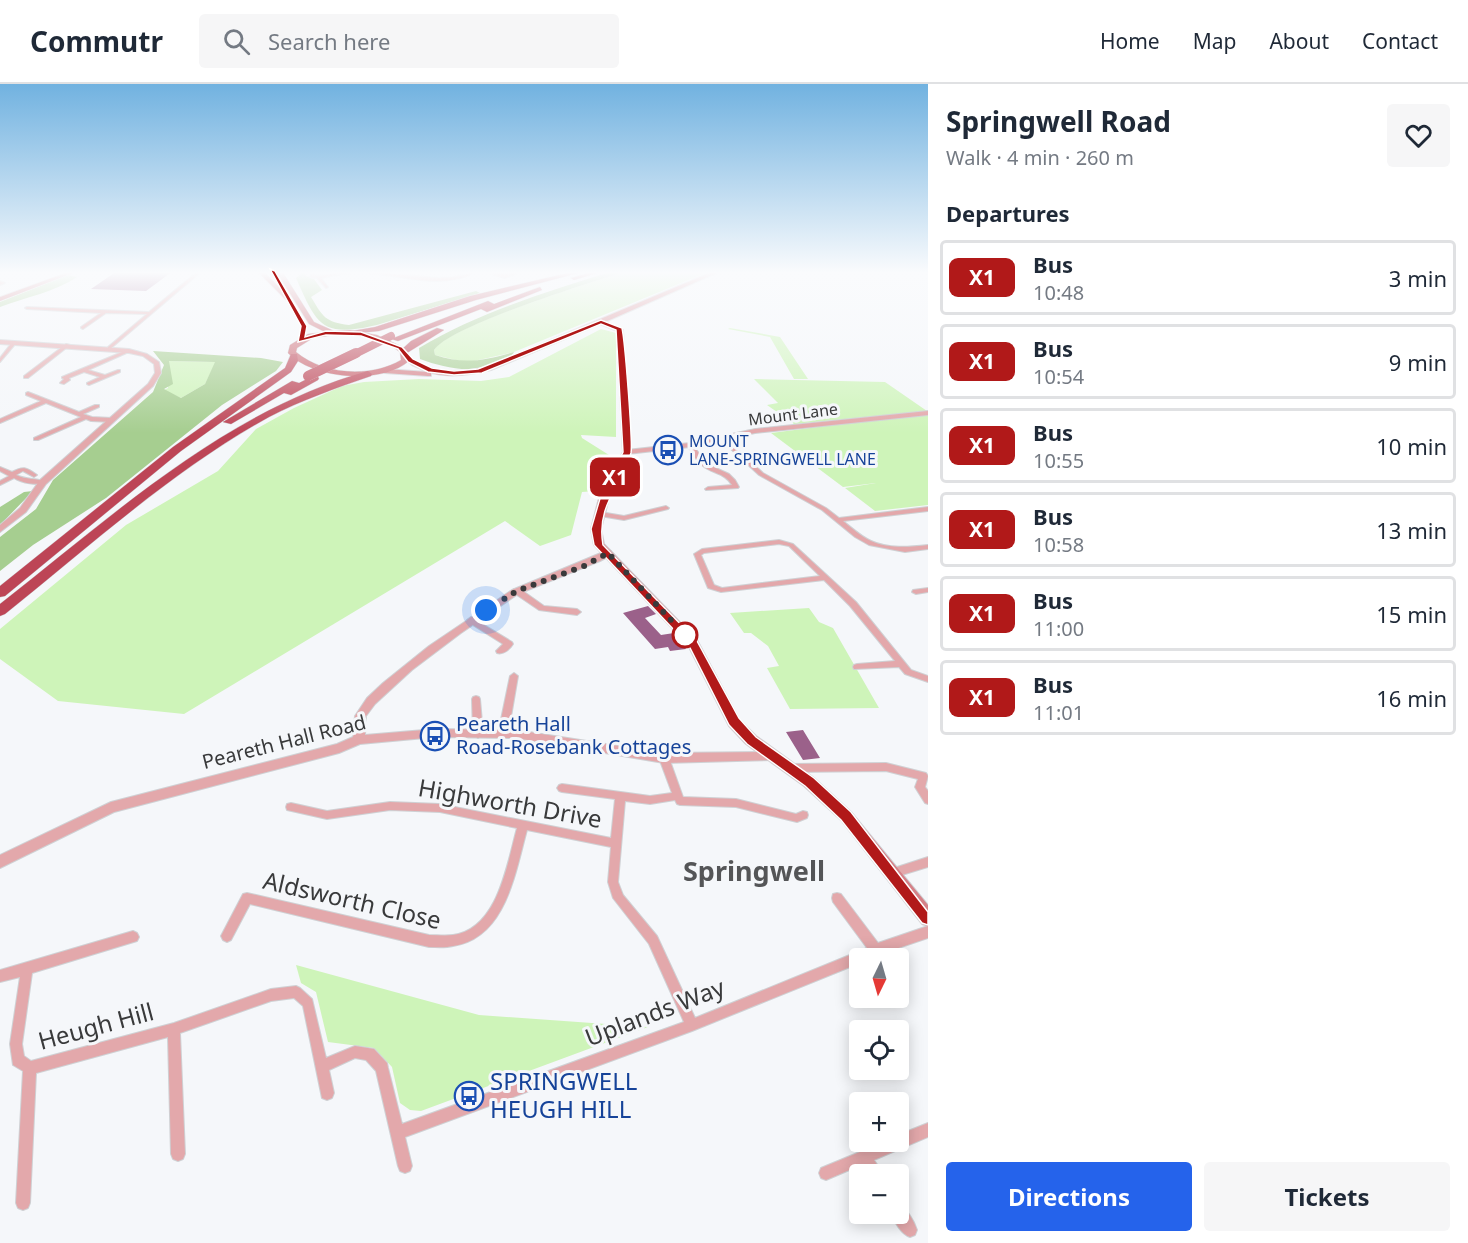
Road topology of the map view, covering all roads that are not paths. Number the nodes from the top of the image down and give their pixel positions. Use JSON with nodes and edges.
{"nodes":[{"id":1,"x":87,"y":325,"type":"edge"},
{"id":2,"x":135,"y":325,"type":"edge"},
{"id":3,"x":304,"y":325,"type":"edge"},
{"id":4,"x":314,"y":325,"type":"edge"},
{"id":5,"x":384,"y":325,"type":"edge"},
{"id":6,"x":423,"y":325,"type":"edge"},
{"id":7,"x":428,"y":325,"type":"edge"},
{"id":8,"x":452,"y":325,"type":"edge"},
{"id":9,"x":594,"y":325,"type":"edge"},
{"id":10,"x":608,"y":325,"type":"edge"},
{"id":11,"x":83,"y":328,"type":"dead end"},
{"id":12,"x":333,"y":332,"type":"junction"},
{"id":13,"x":350,"y":332,"type":"junction"},
{"id":14,"x":393,"y":338,"type":"junction"},
{"id":15,"x":300,"y":341,"type":"junction"},
{"id":16,"x":0,"y":342,"type":"edge"},
{"id":17,"x":15,"y":342,"type":"junction"},
{"id":18,"x":68,"y":345,"type":"junction"},
{"id":19,"x":543,"y":347,"type":"junction"},
{"id":20,"x":110,"y":348,"type":"junction"},
{"id":21,"x":129,"y":351,"type":"junction"},
{"id":22,"x":405,"y":354,"type":"junction"},
{"id":23,"x":294,"y":356,"type":"junction"},
{"id":24,"x":0,"y":361,"type":"edge"},
{"id":25,"x":84,"y":370,"type":"junction"},
{"id":26,"x":385,"y":371,"type":"junction"},
{"id":27,"x":118,"y":372,"type":"dead end"},
{"id":28,"x":368,"y":374,"type":"junction"},
{"id":29,"x":26,"y":377,"type":"dead end"},
{"id":30,"x":105,"y":377,"type":"junction"},
{"id":31,"x":311,"y":377,"type":"junction"},
{"id":32,"x":62,"y":383,"type":"dead end"},
{"id":33,"x":89,"y":384,"type":"dead end"},
{"id":34,"x":28,"y":394,"type":"dead end"},
{"id":35,"x":46,"y":401,"type":"junction"},
{"id":36,"x":97,"y":406,"type":"dead end"},
{"id":37,"x":928,"y":413,"type":"edge"},
{"id":38,"x":82,"y":416,"type":"junction"},
{"id":39,"x":112,"y":420,"type":"junction"},
{"id":40,"x":0,"y":421,"type":"edge"},
{"id":41,"x":722,"y":438,"type":"junction"},
{"id":42,"x":36,"y":439,"type":"dead end"},
{"id":43,"x":690,"y":445,"type":"junction"},
{"id":44,"x":627,"y":452,"type":"junction"},
{"id":45,"x":0,"y":469,"type":"edge"},
{"id":46,"x":34,"y":475,"type":"dead end"},
{"id":47,"x":12,"y":476,"type":"junction"},
{"id":48,"x":43,"y":482,"type":"junction"},
{"id":49,"x":0,"y":483,"type":"edge"},
{"id":50,"x":708,"y":489,"type":"dead end"},
{"id":51,"x":666,"y":508,"type":"dead end"},
{"id":52,"x":928,"y":509,"type":"edge"},
{"id":53,"x":600,"y":514,"type":"junction"},
{"id":54,"x":838,"y":520,"type":"junction"},
{"id":55,"x":86,"y":523,"type":"junction"},
{"id":56,"x":0,"y":529,"type":"edge"},
{"id":57,"x":928,"y":547,"type":"edge"},
{"id":58,"x":608,"y":553,"type":"junction"},
{"id":59,"x":826,"y":578,"type":"junction"},
{"id":60,"x":35,"y":584,"type":"junction"},
{"id":61,"x":928,"y":590,"type":"edge"},
{"id":62,"x":517,"y":591,"type":"junction"},
{"id":63,"x":916,"y":592,"type":"dead end"},
{"id":64,"x":0,"y":593,"type":"edge"},
{"id":65,"x":0,"y":611,"type":"edge"},
{"id":66,"x":577,"y":612,"type":"dead end"},
{"id":67,"x":471,"y":620,"type":"junction"},
{"id":68,"x":500,"y":651,"type":"dead end"},
{"id":69,"x":901,"y":664,"type":"junction"},
{"id":70,"x":857,"y":667,"type":"dead end"},
{"id":71,"x":514,"y":676,"type":"dead end"},
{"id":72,"x":928,"y":679,"type":"edge"},
{"id":73,"x":476,"y":699,"type":"dead end"},
{"id":74,"x":478,"y":734,"type":"junction"},
{"id":75,"x":503,"y":734,"type":"junction"},
{"id":76,"x":359,"y":740,"type":"junction"},
{"id":77,"x":771,"y":757,"type":"junction"},
{"id":78,"x":664,"y":758,"type":"junction"},
{"id":79,"x":788,"y":768,"type":"junction"},
{"id":80,"x":926,"y":775,"type":"edge"},
{"id":81,"x":562,"y":788,"type":"dead end"},
{"id":82,"x":620,"y":796,"type":"junction"},
{"id":83,"x":671,"y":797,"type":"dead end"},
{"id":84,"x":928,"y":800,"type":"edge"},
{"id":85,"x":291,"y":807,"type":"dead end"},
{"id":86,"x":803,"y":816,"type":"dead end"},
{"id":87,"x":523,"y":825,"type":"junction"},
{"id":88,"x":616,"y":844,"type":"junction"},
{"id":89,"x":0,"y":862,"type":"edge"},
{"id":90,"x":928,"y":862,"type":"edge"},
{"id":91,"x":892,"y":873,"type":"junction"},
{"id":92,"x":837,"y":898,"type":"dead end"},
{"id":93,"x":928,"y":918,"type":"edge"},
{"id":94,"x":928,"y":932,"type":"edge"},
{"id":95,"x":227,"y":936,"type":"dead end"},
{"id":96,"x":133,"y":937,"type":"dead end"},
{"id":97,"x":874,"y":948,"type":"edge"},
{"id":98,"x":882,"y":948,"type":"edge"},
{"id":99,"x":849,"y":961,"type":"edge"},
{"id":100,"x":27,"y":969,"type":"junction"},
{"id":101,"x":0,"y":976,"type":"edge"},
{"id":102,"x":692,"y":1025,"type":"junction"},
{"id":103,"x":174,"y":1029,"type":"junction"},
{"id":104,"x":322,"y":1066,"type":"junction"},
{"id":105,"x":30,"y":1068,"type":"junction"},
{"id":106,"x":327,"y":1093,"type":"dead end"},
{"id":107,"x":928,"y":1130,"type":"edge"},
{"id":108,"x":397,"y":1132,"type":"junction"},
{"id":109,"x":177,"y":1154,"type":"dead end"},
{"id":110,"x":864,"y":1158,"type":"junction"},
{"id":111,"x":868,"y":1164,"type":"edge"},
{"id":112,"x":405,"y":1166,"type":"dead end"},
{"id":113,"x":826,"y":1173,"type":"dead end"},
{"id":114,"x":23,"y":1203,"type":"dead end"},
{"id":115,"x":906,"y":1224,"type":"edge"},
{"id":116,"x":910,"y":1230,"type":"dead end"}],
"edges":[{"from":1,"to":11,"type":"street"},
{"from":2,"to":20,"type":"street"},
{"from":3,"to":15,"type":"main road"},
{"from":4,"to":12,"type":"main road"},
{"from":5,"to":13,"type":"highway"},
{"from":6,"to":14,"type":"highway"},
{"from":7,"to":14,"type":"highway"},
{"from":8,"to":22,"type":"highway"},
{"from":9,"to":19,"type":"main road"},
{"from":10,"to":44,"type":"main road"},
{"from":12,"to":13,"type":"main road"},
{"from":12,"to":15,"type":"main road"},
{"from":13,"to":22,"type":"main road"},
{"from":14,"to":31,"type":"highway","bridge":true},
{"from":15,"to":23,"type":"main road"},
{"from":16,"to":17,"type":"street"},
{"from":17,"to":18,"type":"street"},
{"from":17,"to":24,"type":"street"},
{"from":18,"to":20,"type":"street"},
{"from":18,"to":29,"type":"street"},
{"from":19,"to":22,"type":"main road"},
{"from":19,"to":26,"type":"main road"},
{"from":20,"to":21,"type":"street"},
{"from":21,"to":25,"type":"street"},
{"from":21,"to":39,"type":"street"},
{"from":22,"to":26,"type":"main road"},
{"from":23,"to":28,"type":"main road"},
{"from":23,"to":55,"type":"highway"},
{"from":25,"to":30,"type":"street"},
{"from":25,"to":32,"type":"street"},
{"from":26,"to":28,"type":"main road"},
{"from":27,"to":30,"type":"street"},
{"from":28,"to":60,"type":"highway"},
{"from":30,"to":33,"type":"street"},
{"from":31,"to":55,"type":"highway"},
{"from":31,"to":60,"type":"highway"},
{"from":34,"to":35,"type":"street"},
{"from":35,"to":38,"type":"street"},
{"from":35,"to":40,"type":"street"},
{"from":36,"to":38,"type":"street"},
{"from":37,"to":41,"type":"street","name":"Mount Lane"},
{"from":38,"to":39,"type":"street"},
{"from":38,"to":42,"type":"street"},
{"from":39,"to":48,"type":"street"},
{"from":41,"to":43,"type":"street","name":"Mount Lane"},
{"from":41,"to":54,"type":"street"},
{"from":43,"to":44,"type":"street","name":"Mount Lane"},
{"from":43,"to":50,"type":"street"},
{"from":44,"to":53,"type":"main road"},
{"from":45,"to":47,"type":"street"},
{"from":46,"to":47,"type":"street"},
{"from":47,"to":48,"type":"street"},
{"from":47,"to":49,"type":"street"},
{"from":48,"to":56,"type":"street"},
{"from":51,"to":53,"type":"street"},
{"from":52,"to":54,"type":"street"},
{"from":53,"to":58,"type":"main road"},
{"from":54,"to":57,"type":"street"},
{"from":55,"to":64,"type":"highway"},
{"from":58,"to":62,"type":"street"},
{"from":58,"to":77,"type":"main road"},
{"from":59,"to":59,"type":"street"},
{"from":59,"to":69,"type":"street"},
{"from":60,"to":65,"type":"highway"},
{"from":61,"to":63,"type":"street"},
{"from":62,"to":66,"type":"street"},
{"from":62,"to":67,"type":"street"},
{"from":67,"to":68,"type":"street"},
{"from":67,"to":76,"type":"street"},
{"from":69,"to":70,"type":"street"},
{"from":69,"to":72,"type":"street"},
{"from":71,"to":75,"type":"street"},
{"from":73,"to":74,"type":"street"},
{"from":74,"to":75,"type":"street","name":"Peareth Hall Road"},
{"from":74,"to":76,"type":"street","name":"Peareth Hall Road"},
{"from":75,"to":78,"type":"street","name":"Peareth Hall Road"},
{"from":76,"to":89,"type":"street","name":"Peareth Hall Road"},
{"from":77,"to":78,"type":"street","name":"Peareth Hall Road"},
{"from":77,"to":79,"type":"main road"},
{"from":78,"to":86,"type":"street"},
{"from":79,"to":80,"type":"street"},
{"from":79,"to":91,"type":"main road"},
{"from":80,"to":84,"type":"street"},
{"from":81,"to":82,"type":"street"},
{"from":82,"to":83,"type":"street"},
{"from":82,"to":88,"type":"street","name":"Highworth Drive"},
{"from":85,"to":87,"type":"street","name":"Highworth Drive"},
{"from":87,"to":88,"type":"street","name":"Highworth Drive"},
{"from":87,"to":95,"type":"street","name":"Aldsworth Close"},
{"from":88,"to":102,"type":"street","name":"Highworth Drive"},
{"from":90,"to":91,"type":"street"},
{"from":91,"to":93,"type":"main road"},
{"from":92,"to":97,"type":"street"},
{"from":94,"to":98,"type":"street","name":"Uplands Way"},
{"from":96,"to":100,"type":"street"},
{"from":99,"to":102,"type":"street","name":"Uplands Way"},
{"from":100,"to":101,"type":"street"},
{"from":100,"to":105,"type":"street","name":"Heugh Hill"},
{"from":102,"to":108,"type":"street","name":"Uplands Way"},
{"from":103,"to":104,"type":"street","name":"Heugh Hill"},
{"from":103,"to":105,"type":"street","name":"Heugh Hill"},
{"from":103,"to":109,"type":"street","name":"Heugh Hill"},
{"from":104,"to":106,"type":"street","name":"Heugh Hill"},
{"from":104,"to":108,"type":"street"},
{"from":105,"to":114,"type":"street","name":"Heugh Hill"},
{"from":107,"to":110,"type":"street"},
{"from":108,"to":112,"type":"street"},
{"from":110,"to":111,"type":"street"},
{"from":110,"to":113,"type":"street"},
{"from":115,"to":116,"type":"street"}]}
